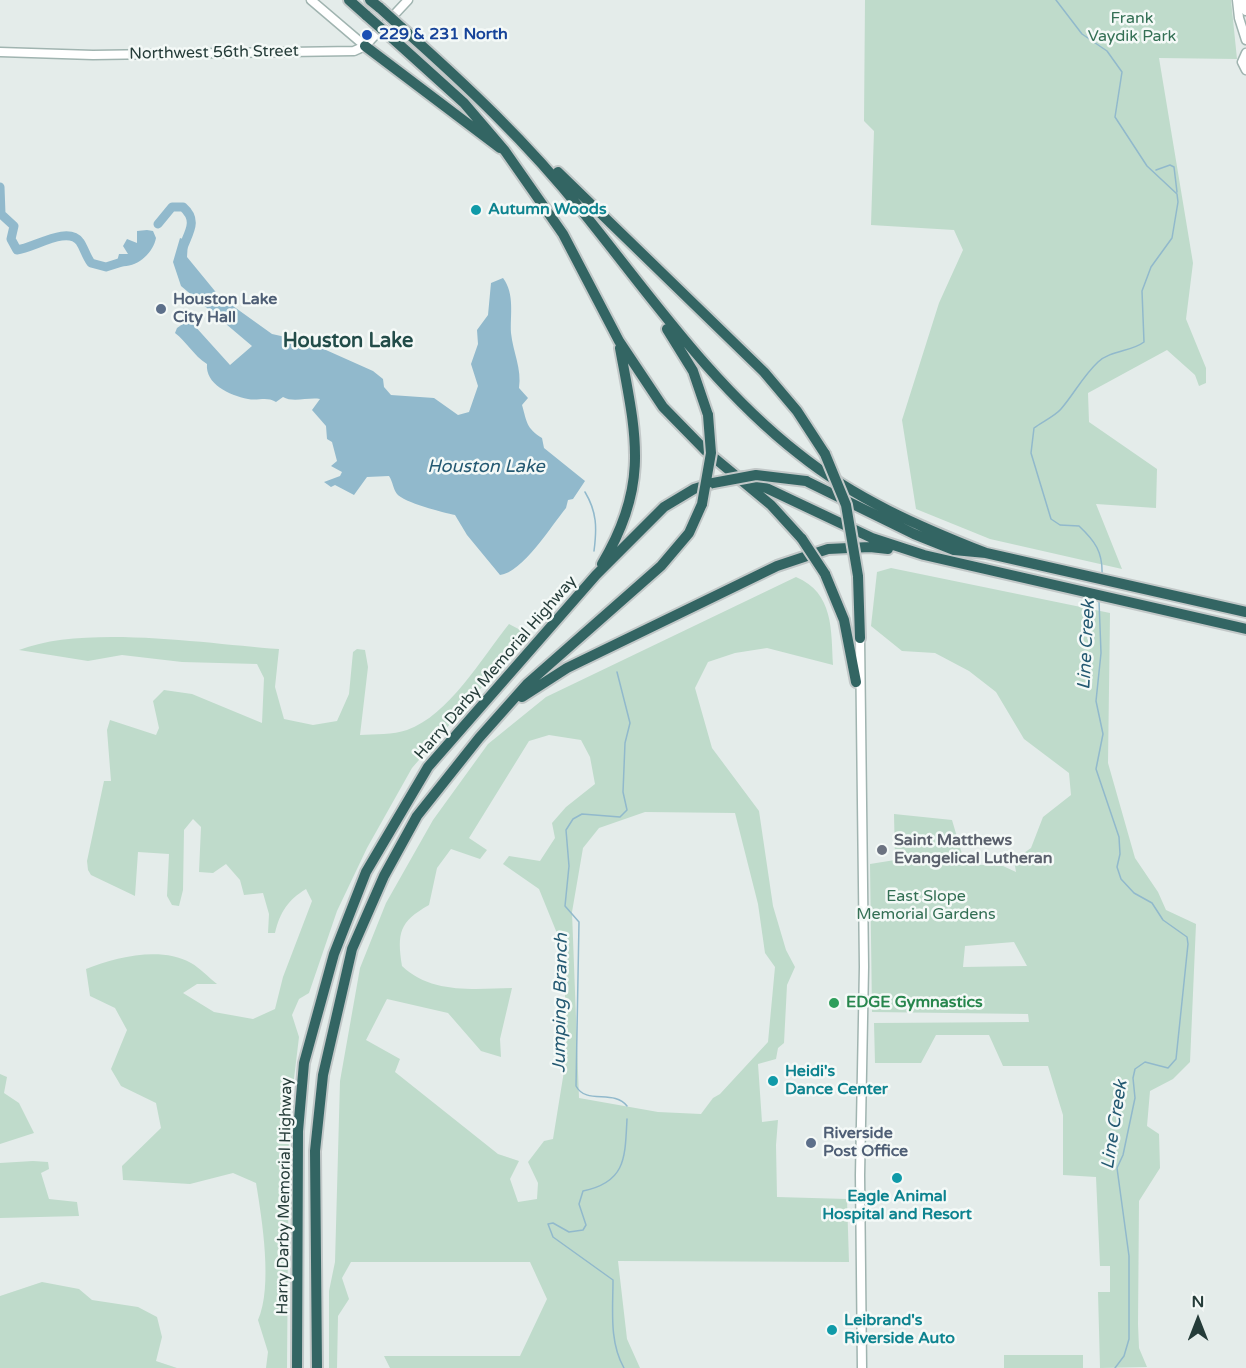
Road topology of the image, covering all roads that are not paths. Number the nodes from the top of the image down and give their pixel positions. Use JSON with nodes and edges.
{"nodes":[{"id":1,"x":312,"y":0,"type":"edge"},
{"id":2,"x":349,"y":0,"type":"edge"},
{"id":3,"x":370,"y":0,"type":"edge"},
{"id":4,"x":408,"y":0,"type":"edge"},
{"id":5,"x":1237,"y":0,"type":"edge"},
{"id":6,"x":1245,"y":0,"type":"edge"},
{"id":7,"x":1246,"y":11,"type":"edge"},
{"id":8,"x":1246,"y":40,"type":"edge"},
{"id":9,"x":364,"y":46,"type":"junction"},
{"id":10,"x":1246,"y":51,"type":"edge"},
{"id":11,"x":0,"y":52,"type":"edge"},
{"id":12,"x":1245,"y":69,"type":"edge"},
{"id":13,"x":1246,"y":78,"type":"edge"},
{"id":14,"x":505,"y":151,"type":"junction"},
{"id":15,"x":540,"y":161,"type":"junction"},
{"id":16,"x":639,"y":284,"type":"junction"},
{"id":17,"x":619,"y":341,"type":"junction"},
{"id":18,"x":733,"y":471,"type":"junction"},
{"id":19,"x":986,"y":554,"type":"junction"},
{"id":20,"x":924,"y":555,"type":"junction"},
{"id":21,"x":596,"y":575,"type":"junction"},
{"id":22,"x":1246,"y":612,"type":"edge"},
{"id":23,"x":1246,"y":629,"type":"edge"},
{"id":24,"x":860,"y":638,"type":"joint"},
{"id":25,"x":856,"y":682,"type":"joint"},
{"id":26,"x":507,"y":708,"type":"junction"},
{"id":27,"x":860,"y":724,"type":"junction"},
{"id":28,"x":297,"y":1368,"type":"edge"},
{"id":29,"x":317,"y":1368,"type":"edge"},
{"id":30,"x":862,"y":1368,"type":"edge"}],
"edges":[{"from":1,"to":9,"type":"main road"},
{"from":2,"to":14,"type":"highway","bridge":true},
{"from":3,"to":15,"type":"highway","bridge":true},
{"from":4,"to":9,"type":"main road"},
{"from":5,"to":8,"type":"main road"},
{"from":6,"to":7,"type":"main road"},
{"from":9,"to":11,"type":"main road","name":"Northwest 56th Street"},
{"from":9,"to":14,"type":"highway"},
{"from":10,"to":12,"type":"main road"},
{"from":12,"to":13,"type":"main road"},
{"from":14,"to":17,"type":"highway"},
{"from":15,"to":16,"type":"highway"},
{"from":15,"to":24,"type":"highway","bridge":true},
{"from":16,"to":19,"type":"highway"},
{"from":16,"to":26,"type":"highway","name":"Harry Darby Memorial Highway","bridge":true},
{"from":17,"to":18,"type":"highway"},
{"from":17,"to":21,"type":"highway"},
{"from":18,"to":20,"type":"highway"},
{"from":18,"to":25,"type":"highway","bridge":true},
{"from":19,"to":21,"type":"highway","bridge":true},
{"from":19,"to":22,"type":"highway"},
{"from":20,"to":23,"type":"highway"},
{"from":20,"to":26,"type":"highway"},
{"from":21,"to":28,"type":"highway","name":"Harry Darby Memorial Highway"},
{"from":24,"to":27,"type":"main road"},
{"from":25,"to":27,"type":"main road"},
{"from":26,"to":29,"type":"highway","name":"Harry Darby Memorial Highway"},
{"from":27,"to":30,"type":"main road"}]}
